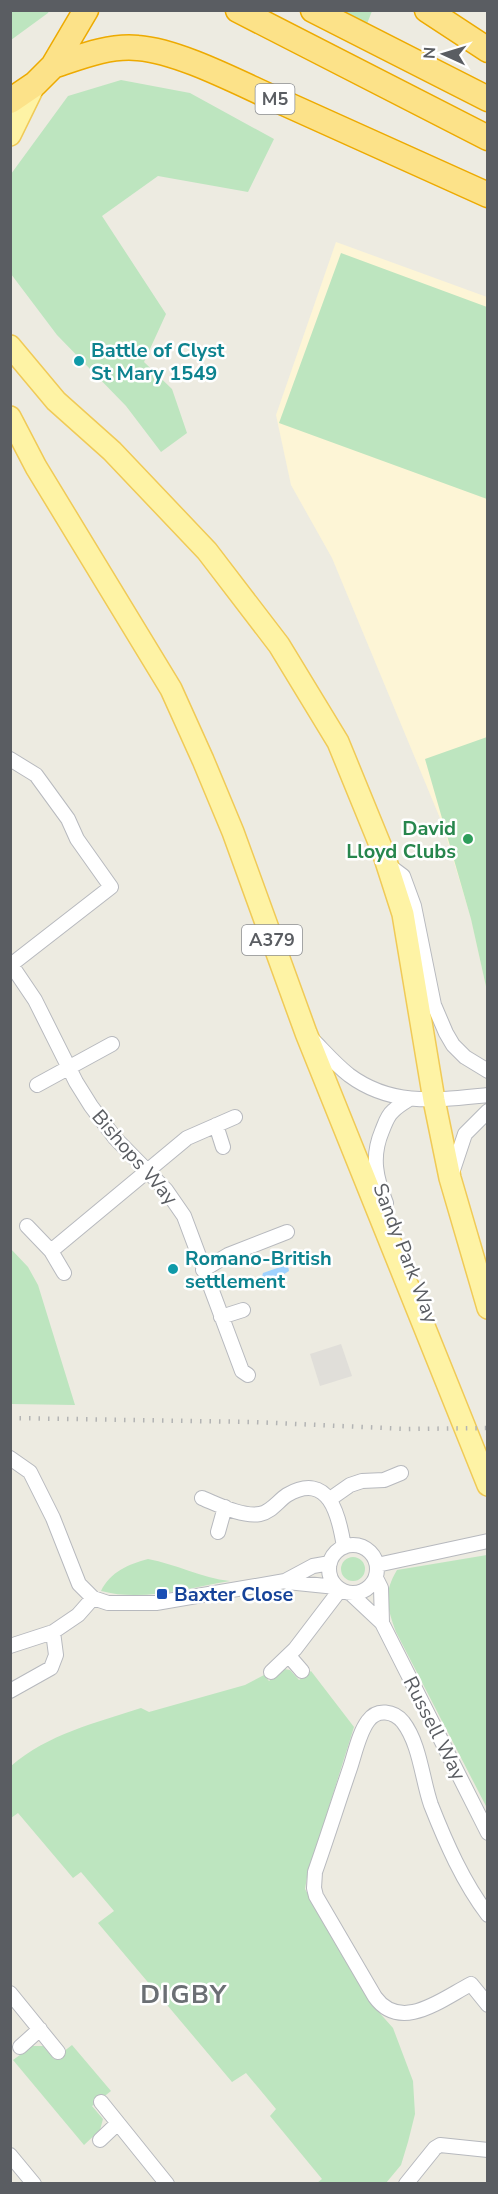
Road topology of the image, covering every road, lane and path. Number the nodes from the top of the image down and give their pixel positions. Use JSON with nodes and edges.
{"nodes":[{"id":1,"x":86,"y":10,"type":"edge"},
{"id":2,"x":238,"y":10,"type":"edge"},
{"id":3,"x":313,"y":10,"type":"edge"},
{"id":4,"x":427,"y":10,"type":"edge"},
{"id":5,"x":488,"y":50,"type":"edge"},
{"id":6,"x":53,"y":66,"type":"junction"},
{"id":7,"x":35,"y":84,"type":"junction"},
{"id":8,"x":488,"y":99,"type":"edge"},
{"id":9,"x":10,"y":101,"type":"edge"},
{"id":10,"x":10,"y":135,"type":"edge"},
{"id":11,"x":488,"y":138,"type":"edge"},
{"id":12,"x":488,"y":195,"type":"edge"},
{"id":13,"x":10,"y":346,"type":"edge"},
{"id":14,"x":10,"y":417,"type":"edge"},
{"id":15,"x":10,"y":759,"type":"edge"},
{"id":16,"x":387,"y":864,"type":"junction"},
{"id":17,"x":11,"y":963,"type":"edge"},
{"id":18,"x":306,"y":1033,"type":"junction"},
{"id":19,"x":112,"y":1044,"type":"dead end"},
{"id":20,"x":68,"y":1067,"type":"junction"},
{"id":21,"x":488,"y":1071,"type":"edge"},
{"id":22,"x":37,"y":1085,"type":"dead end"},
{"id":23,"x":488,"y":1095,"type":"edge"},
{"id":24,"x":408,"y":1100,"type":"junction"},
{"id":25,"x":434,"y":1100,"type":"junction"},
{"id":26,"x":488,"y":1112,"type":"edge"},
{"id":27,"x":235,"y":1117,"type":"dead end"},
{"id":28,"x":216,"y":1125,"type":"junction"},
{"id":29,"x":223,"y":1147,"type":"dead end"},
{"id":30,"x":148,"y":1170,"type":"junction"},
{"id":31,"x":450,"y":1178,"type":"junction"},
{"id":32,"x":27,"y":1226,"type":"dead end"},
{"id":33,"x":287,"y":1232,"type":"dead end"},
{"id":34,"x":51,"y":1251,"type":"junction"},
{"id":35,"x":203,"y":1270,"type":"junction"},
{"id":36,"x":64,"y":1273,"type":"dead end"},
{"id":37,"x":488,"y":1308,"type":"edge"},
{"id":38,"x":243,"y":1310,"type":"dead end"},
{"id":39,"x":221,"y":1317,"type":"junction"},
{"id":40,"x":248,"y":1375,"type":"dead end"},
{"id":41,"x":458,"y":1414,"type":"junction"},
{"id":42,"x":10,"y":1458,"type":"edge"},
{"id":43,"x":401,"y":1473,"type":"dead end"},
{"id":44,"x":488,"y":1485,"type":"edge"},
{"id":45,"x":202,"y":1498,"type":"dead end"},
{"id":46,"x":330,"y":1499,"type":"junction"},
{"id":47,"x":225,"y":1507,"type":"junction"},
{"id":48,"x":218,"y":1532,"type":"dead end"},
{"id":49,"x":488,"y":1541,"type":"edge"},
{"id":50,"x":344,"y":1547,"type":"junction"},
{"id":51,"x":330,"y":1563,"type":"junction"},
{"id":52,"x":376,"y":1571,"type":"junction"},
{"id":53,"x":285,"y":1581,"type":"junction"},
{"id":54,"x":342,"y":1590,"type":"junction"},
{"id":55,"x":93,"y":1598,"type":"junction"},
{"id":56,"x":382,"y":1623,"type":"junction"},
{"id":57,"x":53,"y":1632,"type":"junction"},
{"id":58,"x":10,"y":1646,"type":"edge"},
{"id":59,"x":289,"y":1656,"type":"junction"},
{"id":60,"x":302,"y":1671,"type":"dead end"},
{"id":61,"x":271,"y":1672,"type":"dead end"},
{"id":62,"x":10,"y":1691,"type":"edge"},
{"id":63,"x":488,"y":1833,"type":"edge"},
{"id":64,"x":488,"y":1915,"type":"edge"},
{"id":65,"x":10,"y":1993,"type":"edge"},
{"id":66,"x":488,"y":2005,"type":"edge"},
{"id":67,"x":40,"y":2029,"type":"junction"},
{"id":68,"x":20,"y":2047,"type":"dead end"},
{"id":69,"x":58,"y":2052,"type":"dead end"},
{"id":70,"x":101,"y":2102,"type":"dead end"},
{"id":71,"x":118,"y":2123,"type":"junction"},
{"id":72,"x":100,"y":2140,"type":"dead end"},
{"id":73,"x":488,"y":2150,"type":"edge"},
{"id":74,"x":10,"y":2155,"type":"edge"},
{"id":75,"x":34,"y":2184,"type":"edge"},
{"id":76,"x":167,"y":2184,"type":"edge"},
{"id":77,"x":406,"y":2184,"type":"edge"}],
"edges":[{"from":1,"to":6,"type":"highway"},
{"from":2,"to":11,"type":"highway"},
{"from":3,"to":8,"type":"highway"},
{"from":4,"to":5,"type":"highway"},
{"from":6,"to":7,"type":"highway"},
{"from":6,"to":12,"type":"highway","number":"M5"},
{"from":7,"to":9,"type":"highway"},
{"from":7,"to":10,"type":"main road"},
{"from":13,"to":16,"type":"main road"},
{"from":14,"to":18,"type":"main road","number":"A379"},
{"from":15,"to":17,"type":"street"},
{"from":16,"to":21,"type":"street"},
{"from":16,"to":25,"type":"main road"},
{"from":17,"to":20,"type":"street","name":"Bishops Way"},
{"from":18,"to":24,"type":"street"},
{"from":18,"to":41,"type":"main road","number":"A379"},
{"from":19,"to":20,"type":"street"},
{"from":20,"to":22,"type":"street"},
{"from":20,"to":30,"type":"street","name":"Bishops Way"},
{"from":23,"to":25,"type":"street"},
{"from":24,"to":25,"type":"street"},
{"from":24,"to":41,"type":"street","name":"Sandy Park Way"},
{"from":25,"to":31,"type":"main road"},
{"from":26,"to":31,"type":"street"},
{"from":27,"to":28,"type":"street"},
{"from":28,"to":29,"type":"street"},
{"from":28,"to":30,"type":"street"},
{"from":30,"to":34,"type":"street"},
{"from":30,"to":35,"type":"street","name":"Bishops Way"},
{"from":31,"to":37,"type":"main road"},
{"from":32,"to":34,"type":"street"},
{"from":33,"to":35,"type":"street"},
{"from":34,"to":36,"type":"street"},
{"from":35,"to":39,"type":"street","name":"Bishops Way"},
{"from":38,"to":39,"type":"street"},
{"from":39,"to":40,"type":"street","name":"Bishops Way"},
{"from":41,"to":44,"type":"main road","number":"A379"},
{"from":42,"to":55,"type":"street"},
{"from":43,"to":46,"type":"street"},
{"from":45,"to":47,"type":"street"},
{"from":46,"to":47,"type":"street"},
{"from":46,"to":50,"type":"street"},
{"from":47,"to":48,"type":"street"},
{"from":49,"to":52,"type":"street"},
{"from":50,"to":51,"type":"street"},
{"from":50,"to":52,"type":"street"},
{"from":51,"to":53,"type":"street"},
{"from":51,"to":54,"type":"street"},
{"from":52,"to":54,"type":"street"},
{"from":52,"to":56,"type":"street","name":"Russell Way"},
{"from":53,"to":54,"type":"street"},
{"from":53,"to":55,"type":"street"},
{"from":54,"to":56,"type":"street","name":"Russell Way"},
{"from":54,"to":59,"type":"street"},
{"from":55,"to":57,"type":"street"},
{"from":56,"to":63,"type":"street","name":"Russell Way"},
{"from":57,"to":58,"type":"street"},
{"from":57,"to":62,"type":"street"},
{"from":59,"to":60,"type":"street"},
{"from":59,"to":61,"type":"street"},
{"from":64,"to":66,"type":"street"},
{"from":65,"to":67,"type":"street"},
{"from":67,"to":68,"type":"street"},
{"from":67,"to":69,"type":"street"},
{"from":70,"to":71,"type":"street"},
{"from":71,"to":72,"type":"street"},
{"from":71,"to":76,"type":"street"},
{"from":73,"to":77,"type":"street"},
{"from":74,"to":75,"type":"street"}]}
